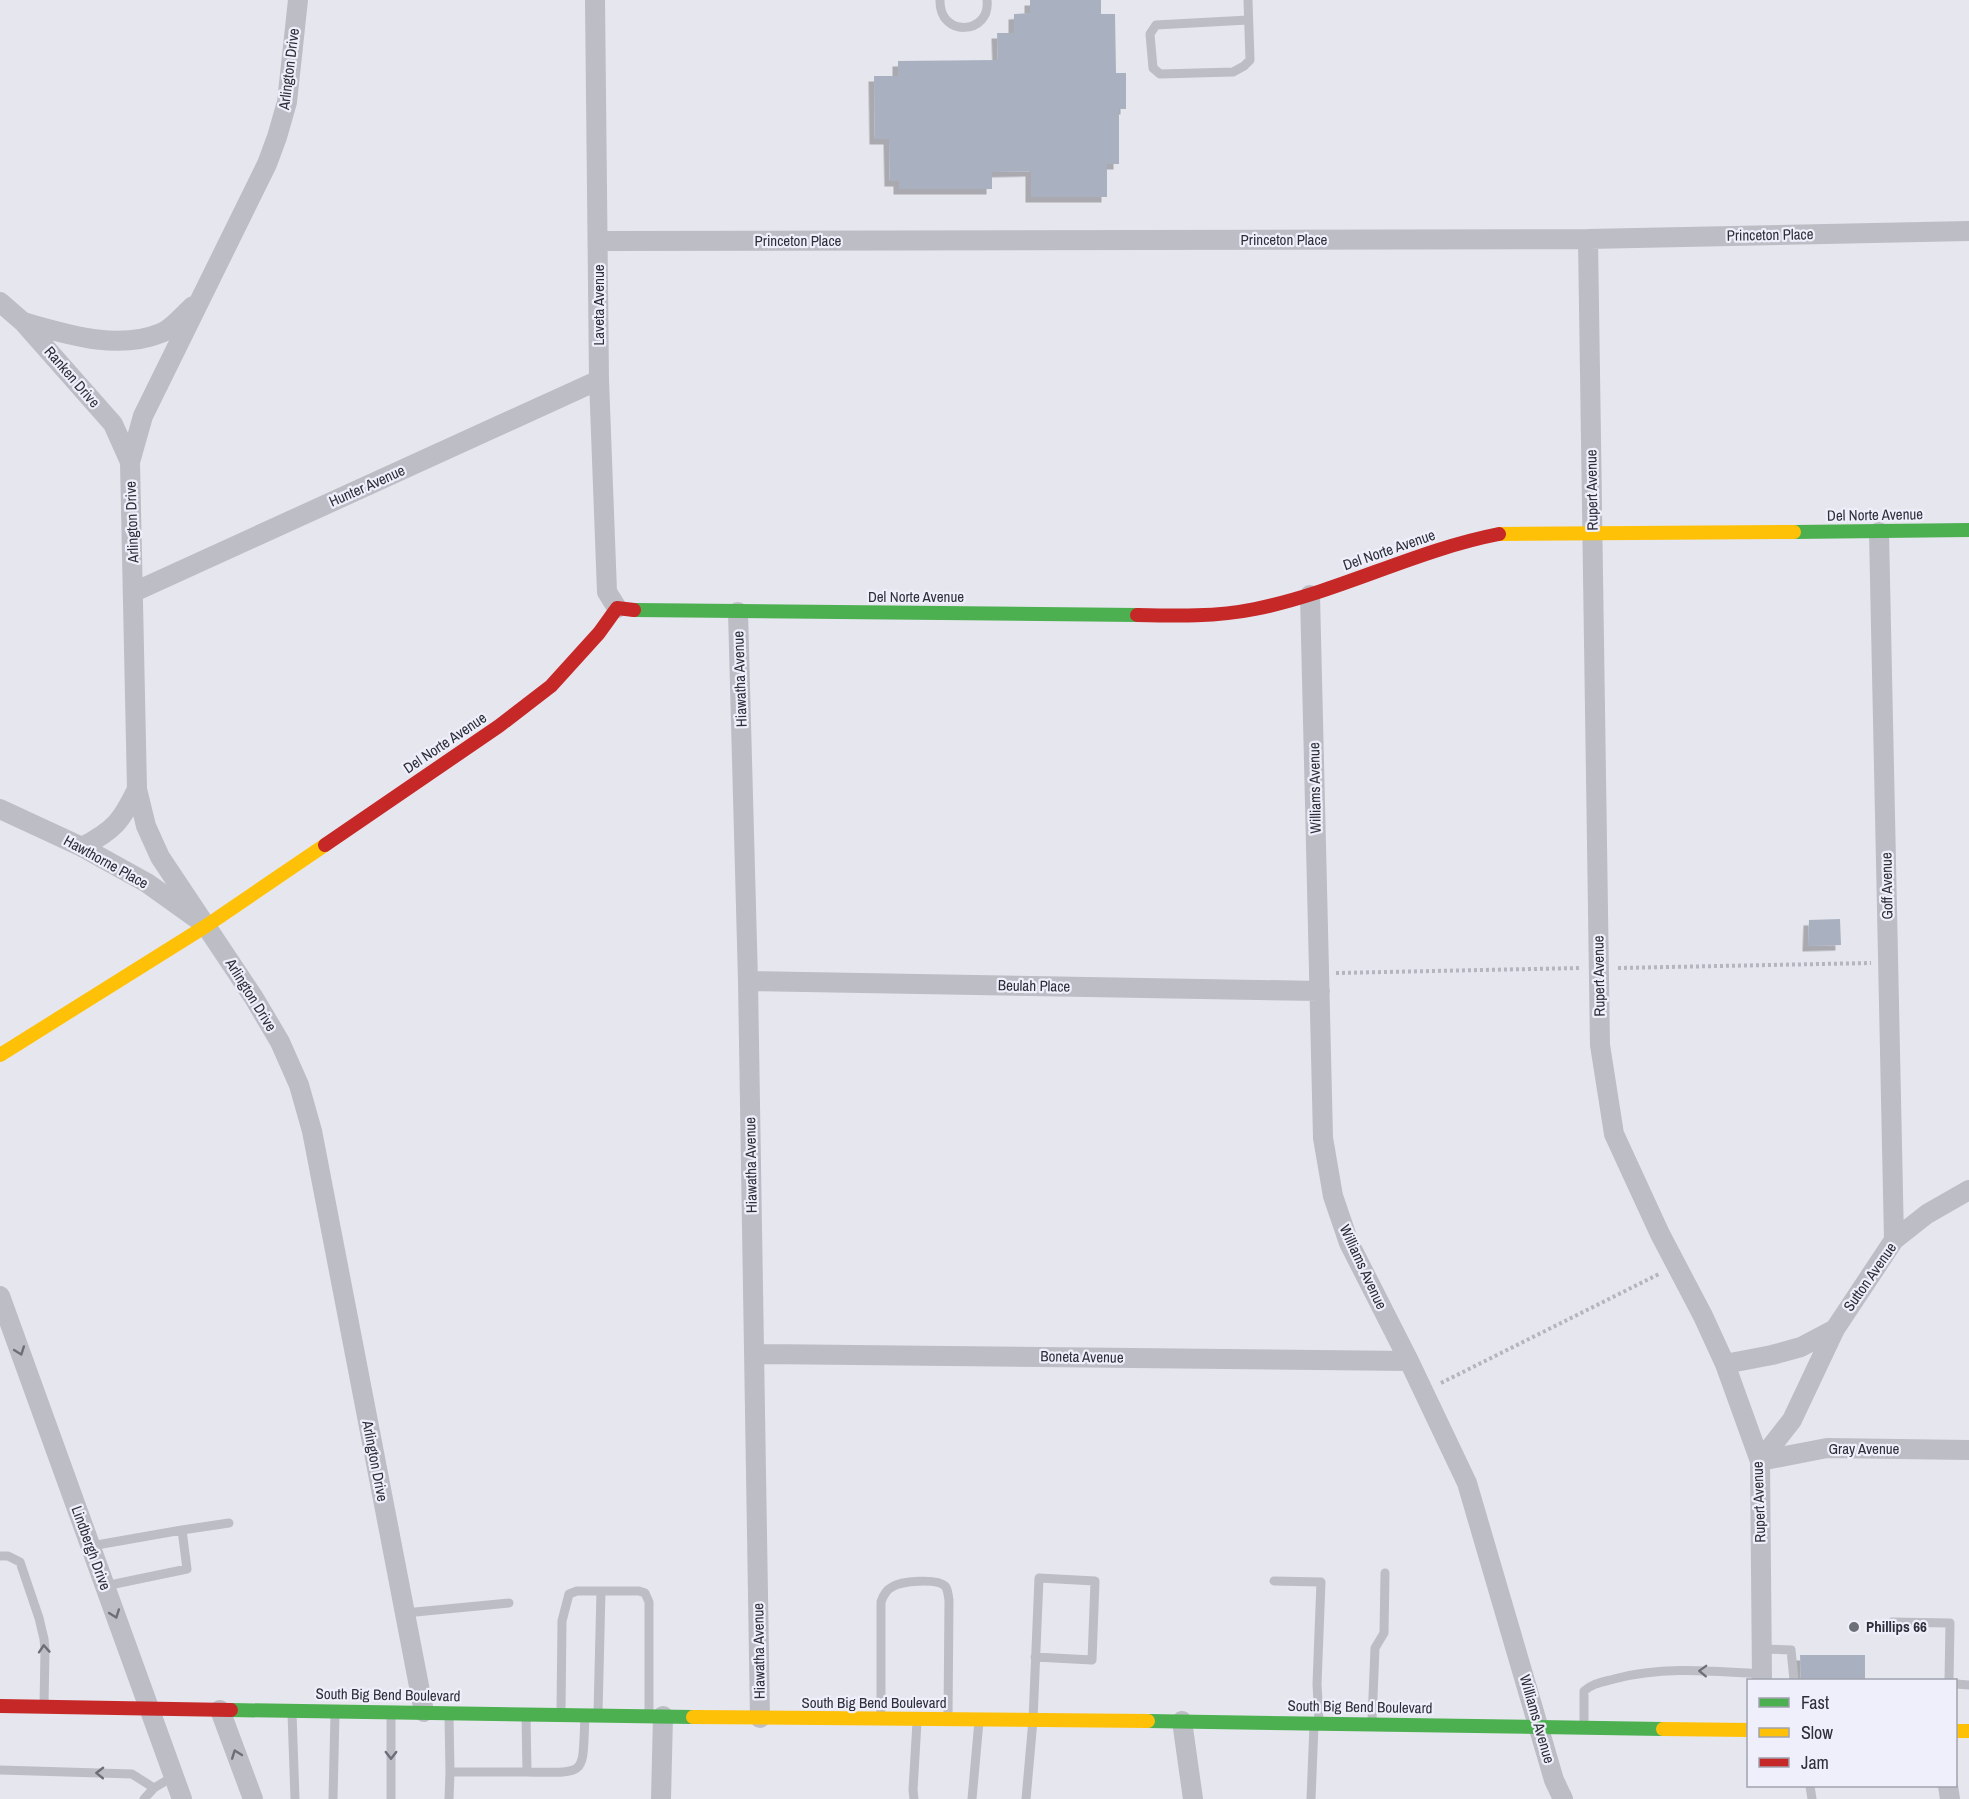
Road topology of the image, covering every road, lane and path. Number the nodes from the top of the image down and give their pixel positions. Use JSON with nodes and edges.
{"nodes":[{"id":1,"x":298,"y":0,"type":"edge"},
{"id":2,"x":595,"y":0,"type":"edge"},
{"id":3,"x":940,"y":0,"type":"edge"},
{"id":4,"x":987,"y":0,"type":"edge"},
{"id":5,"x":1248,"y":0,"type":"edge"},
{"id":6,"x":1248,"y":20,"type":"junction"},
{"id":7,"x":1969,"y":231,"type":"edge"},
{"id":8,"x":1588,"y":239,"type":"junction"},
{"id":9,"x":599,"y":241,"type":"junction"},
{"id":10,"x":201,"y":300,"type":"junction"},
{"id":11,"x":0,"y":302,"type":"edge"},
{"id":12,"x":23,"y":322,"type":"junction"},
{"id":13,"x":599,"y":380,"type":"junction"},
{"id":14,"x":130,"y":462,"type":"junction"},
{"id":15,"x":1969,"y":530,"type":"edge"},
{"id":16,"x":1879,"y":532,"type":"junction"},
{"id":17,"x":1593,"y":535,"type":"junction"},
{"id":18,"x":134,"y":591,"type":"junction"},
{"id":19,"x":1310,"y":596,"type":"junction"},
{"id":20,"x":617,"y":608,"type":"junction"},
{"id":21,"x":738,"y":612,"type":"junction"},
{"id":22,"x":137,"y":789,"type":"junction"},
{"id":23,"x":0,"y":809,"type":"edge"},
{"id":24,"x":82,"y":846,"type":"junction"},
{"id":25,"x":207,"y":926,"type":"junction"},
{"id":26,"x":748,"y":981,"type":"junction"},
{"id":27,"x":1320,"y":991,"type":"junction"},
{"id":28,"x":0,"y":1055,"type":"edge"},
{"id":29,"x":1969,"y":1190,"type":"edge"},
{"id":30,"x":1894,"y":1240,"type":"junction"},
{"id":31,"x":1677,"y":1265,"type":"junction"},
{"id":32,"x":1,"y":1302,"type":"edge"},
{"id":33,"x":1834,"y":1329,"type":"junction"},
{"id":34,"x":754,"y":1354,"type":"junction"},
{"id":35,"x":1409,"y":1361,"type":"junction"},
{"id":36,"x":1725,"y":1364,"type":"junction"},
{"id":37,"x":1419,"y":1385,"type":"junction"},
{"id":38,"x":1969,"y":1450,"type":"edge"},
{"id":39,"x":1760,"y":1461,"type":"junction"},
{"id":40,"x":229,"y":1523,"type":"dead end"},
{"id":41,"x":182,"y":1530,"type":"junction"},
{"id":42,"x":91,"y":1546,"type":"junction"},
{"id":43,"x":0,"y":1556,"type":"edge"},
{"id":44,"x":1385,"y":1573,"type":"dead end"},
{"id":45,"x":1274,"y":1581,"type":"dead end"},
{"id":46,"x":105,"y":1586,"type":"junction"},
{"id":47,"x":601,"y":1591,"type":"junction"},
{"id":48,"x":509,"y":1603,"type":"dead end"},
{"id":49,"x":405,"y":1613,"type":"junction"},
{"id":50,"x":1892,"y":1622,"type":"dead end"},
{"id":51,"x":1762,"y":1650,"type":"junction"},
{"id":52,"x":1035,"y":1657,"type":"junction"},
{"id":53,"x":1762,"y":1677,"type":"edge"},
{"id":54,"x":1794,"y":1679,"type":"edge"},
{"id":55,"x":1949,"y":1679,"type":"edge"},
{"id":56,"x":0,"y":1706,"type":"edge"},
{"id":57,"x":44,"y":1707,"type":"junction"},
{"id":58,"x":150,"y":1709,"type":"junction"},
{"id":59,"x":220,"y":1710,"type":"junction"},
{"id":60,"x":292,"y":1711,"type":"junction"},
{"id":61,"x":335,"y":1711,"type":"junction"},
{"id":62,"x":391,"y":1711,"type":"junction"},
{"id":63,"x":424,"y":1712,"type":"junction"},
{"id":64,"x":449,"y":1712,"type":"junction"},
{"id":65,"x":526,"y":1714,"type":"junction"},
{"id":66,"x":561,"y":1714,"type":"junction"},
{"id":67,"x":592,"y":1715,"type":"junction"},
{"id":68,"x":656,"y":1716,"type":"junction"},
{"id":69,"x":760,"y":1718,"type":"junction"},
{"id":70,"x":881,"y":1719,"type":"junction"},
{"id":71,"x":917,"y":1719,"type":"junction"},
{"id":72,"x":948,"y":1719,"type":"junction"},
{"id":73,"x":980,"y":1720,"type":"junction"},
{"id":74,"x":1033,"y":1720,"type":"junction"},
{"id":75,"x":1182,"y":1721,"type":"junction"},
{"id":76,"x":1317,"y":1723,"type":"junction"},
{"id":77,"x":1372,"y":1724,"type":"junction"},
{"id":78,"x":1540,"y":1727,"type":"junction"},
{"id":79,"x":1584,"y":1727,"type":"junction"},
{"id":80,"x":1747,"y":1730,"type":"edge"},
{"id":81,"x":0,"y":1770,"type":"edge"},
{"id":82,"x":450,"y":1772,"type":"junction"},
{"id":83,"x":527,"y":1772,"type":"junction"},
{"id":84,"x":174,"y":1776,"type":"junction"},
{"id":85,"x":154,"y":1788,"type":"junction"},
{"id":86,"x":144,"y":1799,"type":"edge"},
{"id":87,"x":182,"y":1799,"type":"edge"},
{"id":88,"x":253,"y":1799,"type":"edge"},
{"id":89,"x":295,"y":1799,"type":"edge"},
{"id":90,"x":333,"y":1799,"type":"edge"},
{"id":91,"x":391,"y":1799,"type":"edge"},
{"id":92,"x":448,"y":1799,"type":"edge"},
{"id":93,"x":661,"y":1799,"type":"edge"},
{"id":94,"x":914,"y":1799,"type":"edge"},
{"id":95,"x":972,"y":1799,"type":"edge"},
{"id":96,"x":1026,"y":1799,"type":"edge"},
{"id":97,"x":1193,"y":1799,"type":"edge"},
{"id":98,"x":1311,"y":1799,"type":"edge"},
{"id":99,"x":1563,"y":1799,"type":"edge"}],
"edges":[{"from":1,"to":10,"type":"street","name":"Arlington Drive"},
{"from":2,"to":9,"type":"street","name":"Laveta Avenue"},
{"from":3,"to":4,"type":"lane"},
{"from":5,"to":6,"type":"lane"},
{"from":6,"to":6,"type":"lane"},
{"from":7,"to":8,"type":"street","name":"Princeton Place"},
{"from":8,"to":9,"type":"street","name":"Princeton Place"},
{"from":8,"to":17,"type":"street","name":"Rupert Avenue"},
{"from":9,"to":13,"type":"street","name":"Laveta Avenue"},
{"from":10,"to":12,"type":"street","name":"Arlington Drive"},
{"from":10,"to":14,"type":"street","name":"Arlington Drive"},
{"from":11,"to":12,"type":"street","name":"Ranken Drive"},
{"from":12,"to":14,"type":"street","name":"Ranken Drive"},
{"from":13,"to":18,"type":"street","name":"Hunter Avenue"},
{"from":13,"to":20,"type":"street","name":"Laveta Avenue"},
{"from":14,"to":18,"type":"street","name":"Arlington Drive"},
{"from":15,"to":16,"type":"street","name":"Del Norte Avenue"},
{"from":16,"to":17,"type":"street","name":"Del Norte Avenue"},
{"from":16,"to":30,"type":"street","name":"Goff Avenue"},
{"from":17,"to":19,"type":"street","name":"Del Norte Avenue"},
{"from":17,"to":31,"type":"street","name":"Rupert Avenue"},
{"from":18,"to":22,"type":"street","name":"Arlington Drive"},
{"from":19,"to":21,"type":"street","name":"Del Norte Avenue"},
{"from":19,"to":27,"type":"street","name":"Williams Avenue"},
{"from":20,"to":21,"type":"street","name":"Del Norte Avenue"},
{"from":20,"to":25,"type":"street","name":"Del Norte Avenue"},
{"from":21,"to":26,"type":"street","name":"Hiawatha Avenue"},
{"from":22,"to":24,"type":"street"},
{"from":22,"to":25,"type":"street","name":"Arlington Drive"},
{"from":23,"to":24,"type":"street","name":"Hawthorne Place"},
{"from":24,"to":25,"type":"street","name":"Hawthorne Place"},
{"from":25,"to":28,"type":"street","name":"Del Norte Avenue"},
{"from":25,"to":49,"type":"street","name":"Arlington Drive"},
{"from":26,"to":27,"type":"street","name":"Beulah Place"},
{"from":26,"to":34,"type":"street","name":"Hiawatha Avenue"},
{"from":27,"to":35,"type":"street","name":"Williams Avenue"},
{"from":29,"to":30,"type":"street","name":"Sutton Avenue"},
{"from":30,"to":33,"type":"street","name":"Sutton Avenue"},
{"from":31,"to":36,"type":"street","name":"Rupert Avenue"},
{"from":31,"to":37,"type":"path"},
{"from":32,"to":42,"type":"street","name":"Lindbergh Drive","one_way":true},
{"from":33,"to":36,"type":"street","name":"Sutton Avenue"},
{"from":33,"to":39,"type":"street","name":"Sutton Avenue"},
{"from":34,"to":35,"type":"street","name":"Boneta Avenue"},
{"from":34,"to":69,"type":"street","name":"Hiawatha Avenue"},
{"from":35,"to":37,"type":"street","name":"Williams Avenue"},
{"from":36,"to":39,"type":"street","name":"Rupert Avenue"},
{"from":37,"to":78,"type":"street","name":"Williams Avenue"},
{"from":38,"to":39,"type":"street","name":"Gray Avenue"},
{"from":39,"to":51,"type":"street","name":"Rupert Avenue"},
{"from":40,"to":41,"type":"lane"},
{"from":41,"to":42,"type":"lane"},
{"from":41,"to":46,"type":"lane"},
{"from":42,"to":46,"type":"street","name":"Lindbergh Drive"},
{"from":57,"to":43,"type":"lane","one_way":true},
{"from":44,"to":77,"type":"lane"},
{"from":45,"to":76,"type":"lane"},
{"from":46,"to":58,"type":"street","name":"Lindbergh Drive","one_way":true},
{"from":47,"to":66,"type":"lane"},
{"from":47,"to":67,"type":"lane"},
{"from":47,"to":68,"type":"lane"},
{"from":48,"to":49,"type":"lane"},
{"from":49,"to":63,"type":"street","name":"Arlington Drive"},
{"from":50,"to":55,"type":"lane"},
{"from":51,"to":53,"type":"street","name":"Rupert Avenue"},
{"from":51,"to":54,"type":"lane"},
{"from":52,"to":52,"type":"lane"},
{"from":52,"to":74,"type":"lane"},
{"from":53,"to":79,"type":"lane","one_way":true},
{"from":56,"to":57,"type":"street","name":"South Big Bend Boulevard"},
{"from":57,"to":58,"type":"street","name":"South Big Bend Boulevard"},
{"from":58,"to":59,"type":"street","name":"South Big Bend Boulevard"},
{"from":58,"to":84,"type":"street","name":"Lindbergh Drive"},
{"from":59,"to":60,"type":"street","name":"South Big Bend Boulevard"},
{"from":88,"to":59,"type":"street","one_way":true},
{"from":60,"to":61,"type":"street","name":"South Big Bend Boulevard"},
{"from":60,"to":89,"type":"lane"},
{"from":61,"to":62,"type":"street","name":"South Big Bend Boulevard"},
{"from":61,"to":90,"type":"lane"},
{"from":62,"to":63,"type":"street","name":"South Big Bend Boulevard"},
{"from":62,"to":91,"type":"lane","one_way":true},
{"from":63,"to":64,"type":"street","name":"South Big Bend Boulevard"},
{"from":64,"to":65,"type":"street","name":"South Big Bend Boulevard"},
{"from":64,"to":82,"type":"lane"},
{"from":65,"to":66,"type":"street","name":"South Big Bend Boulevard"},
{"from":65,"to":83,"type":"lane"},
{"from":66,"to":67,"type":"street","name":"South Big Bend Boulevard"},
{"from":67,"to":68,"type":"street","name":"South Big Bend Boulevard"},
{"from":67,"to":83,"type":"lane"},
{"from":68,"to":69,"type":"street","name":"South Big Bend Boulevard"},
{"from":68,"to":93,"type":"street"},
{"from":69,"to":70,"type":"street","name":"South Big Bend Boulevard"},
{"from":70,"to":71,"type":"street","name":"South Big Bend Boulevard"},
{"from":70,"to":72,"type":"lane"},
{"from":71,"to":72,"type":"street","name":"South Big Bend Boulevard"},
{"from":71,"to":94,"type":"lane"},
{"from":72,"to":73,"type":"street","name":"South Big Bend Boulevard"},
{"from":73,"to":74,"type":"street","name":"South Big Bend Boulevard"},
{"from":73,"to":95,"type":"lane"},
{"from":74,"to":75,"type":"street","name":"South Big Bend Boulevard"},
{"from":74,"to":96,"type":"lane"},
{"from":75,"to":76,"type":"street","name":"South Big Bend Boulevard"},
{"from":75,"to":97,"type":"street"},
{"from":76,"to":77,"type":"street","name":"South Big Bend Boulevard"},
{"from":76,"to":98,"type":"lane"},
{"from":77,"to":78,"type":"street","name":"South Big Bend Boulevard"},
{"from":78,"to":79,"type":"street","name":"South Big Bend Boulevard"},
{"from":78,"to":99,"type":"street","name":"Williams Avenue"},
{"from":79,"to":80,"type":"street","name":"South Big Bend Boulevard"},
{"from":85,"to":81,"type":"lane","one_way":true},
{"from":82,"to":83,"type":"lane"},
{"from":82,"to":92,"type":"lane"},
{"from":84,"to":85,"type":"lane"},
{"from":84,"to":87,"type":"street","name":"Lindbergh Drive"},
{"from":85,"to":86,"type":"lane"}]}
